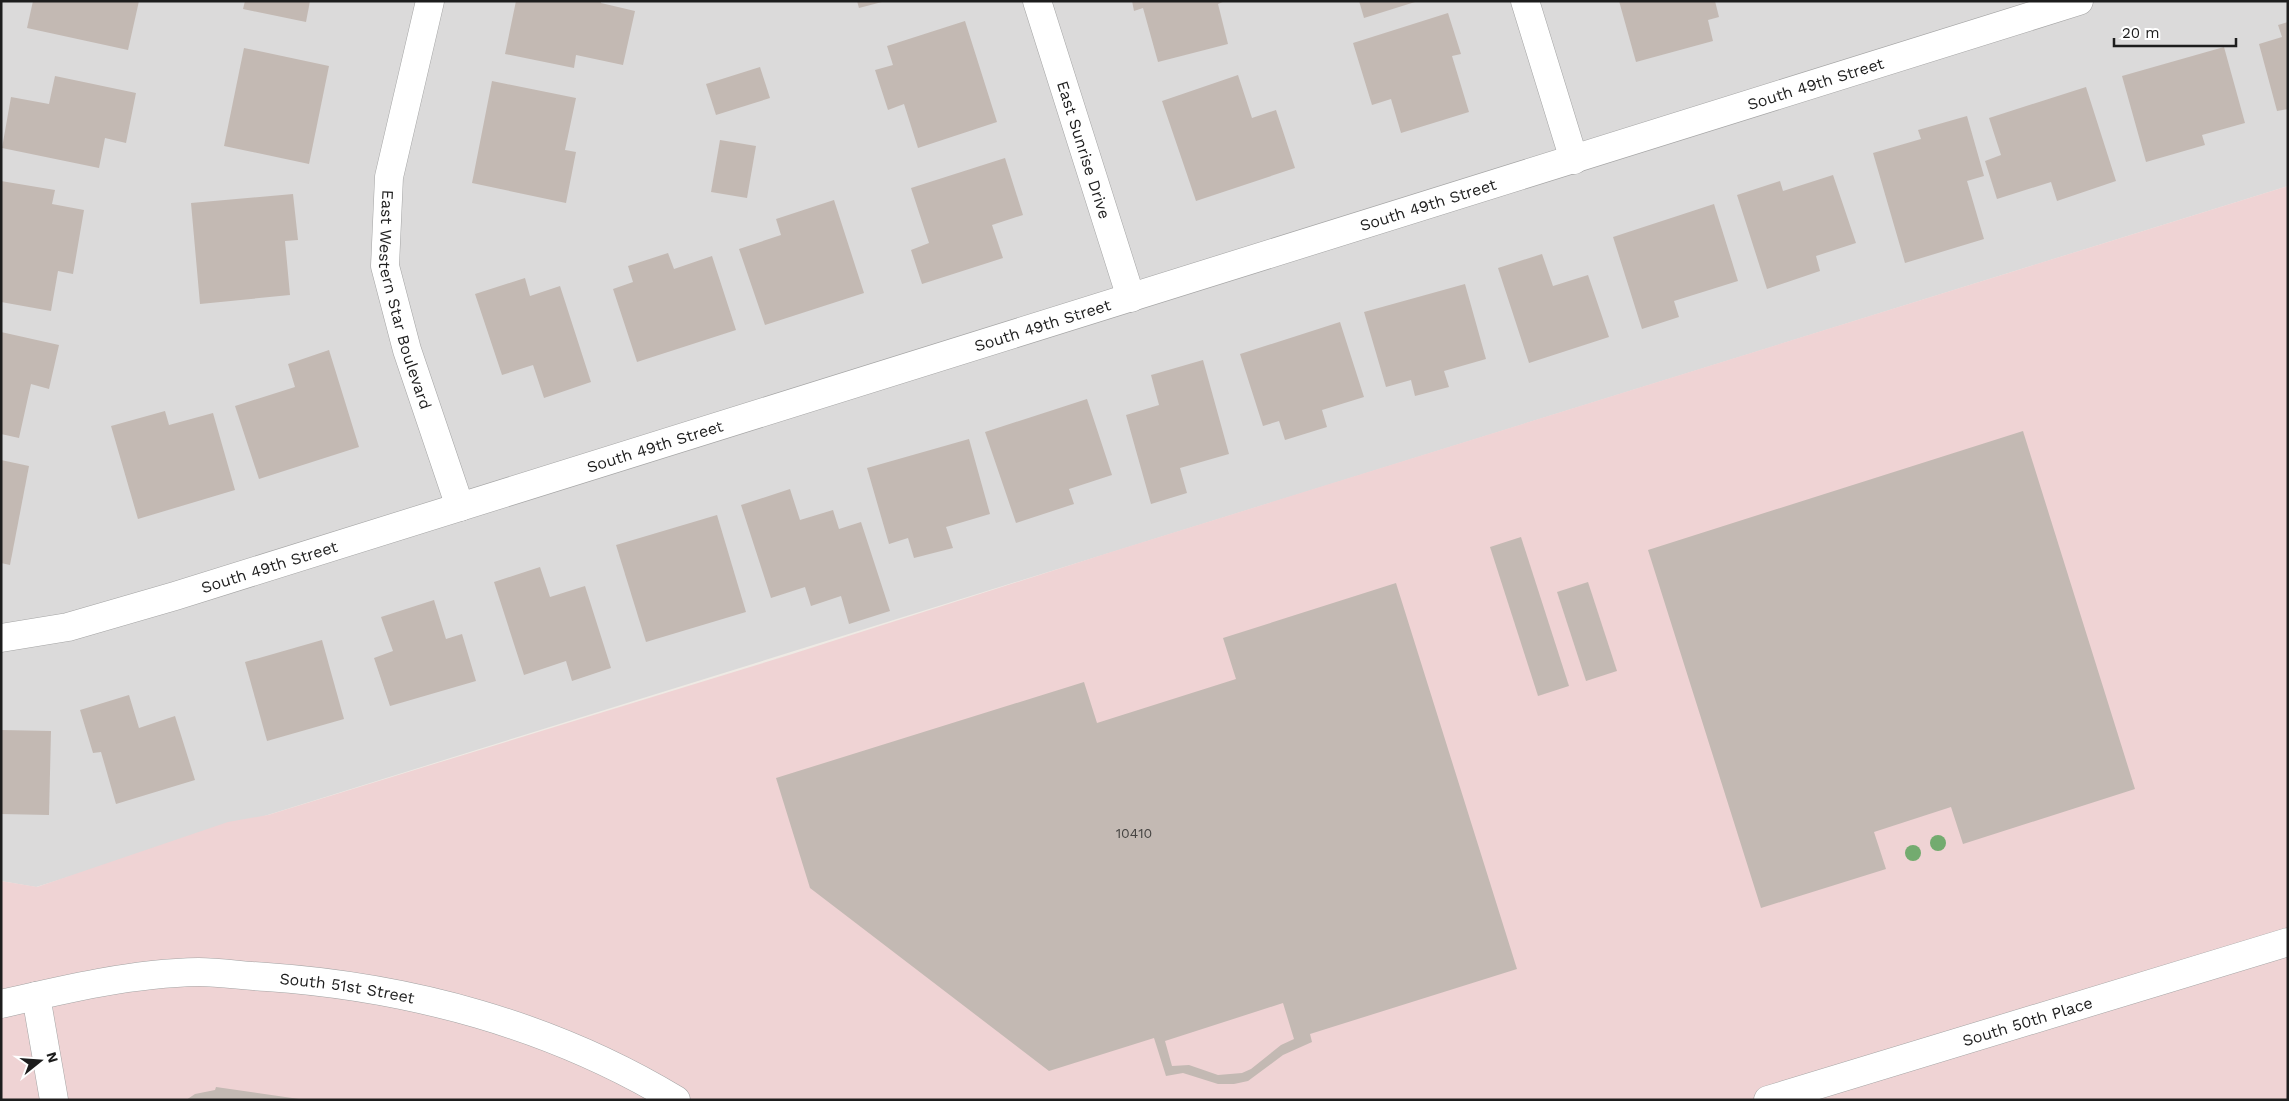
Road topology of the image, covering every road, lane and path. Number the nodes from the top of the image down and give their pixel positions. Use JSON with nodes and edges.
{"nodes":[{"id":1,"x":430,"y":1,"type":"edge"},
{"id":2,"x":1038,"y":1,"type":"edge"},
{"id":3,"x":1525,"y":1,"type":"edge"},
{"id":4,"x":2079,"y":1,"type":"edge"},
{"id":5,"x":1574,"y":160,"type":"junction"},
{"id":6,"x":1131,"y":298,"type":"junction"},
{"id":7,"x":460,"y":507,"type":"junction"},
{"id":8,"x":1,"y":638,"type":"edge"},
{"id":9,"x":2288,"y":942,"type":"edge"},
{"id":10,"x":36,"y":996,"type":"junction"},
{"id":11,"x":1,"y":1004,"type":"edge"},
{"id":12,"x":54,"y":1100,"type":"edge"},
{"id":13,"x":676,"y":1100,"type":"edge"},
{"id":14,"x":1768,"y":1100,"type":"edge"}],
"edges":[{"from":1,"to":7,"type":"street","name":"East Western Star Boulevard"},
{"from":2,"to":6,"type":"street","name":"East Sunrise Drive"},
{"from":3,"to":5,"type":"street"},
{"from":4,"to":5,"type":"street","name":"South 49th Street"},
{"from":5,"to":6,"type":"street","name":"South 49th Street"},
{"from":6,"to":7,"type":"street","name":"South 49th Street"},
{"from":7,"to":8,"type":"street","name":"South 49th Street"},
{"from":9,"to":14,"type":"street","name":"South 50th Place"},
{"from":10,"to":11,"type":"street","name":"South 51st Street"},
{"from":10,"to":12,"type":"street"},
{"from":10,"to":13,"type":"street","name":"South 51st Street"}]}
